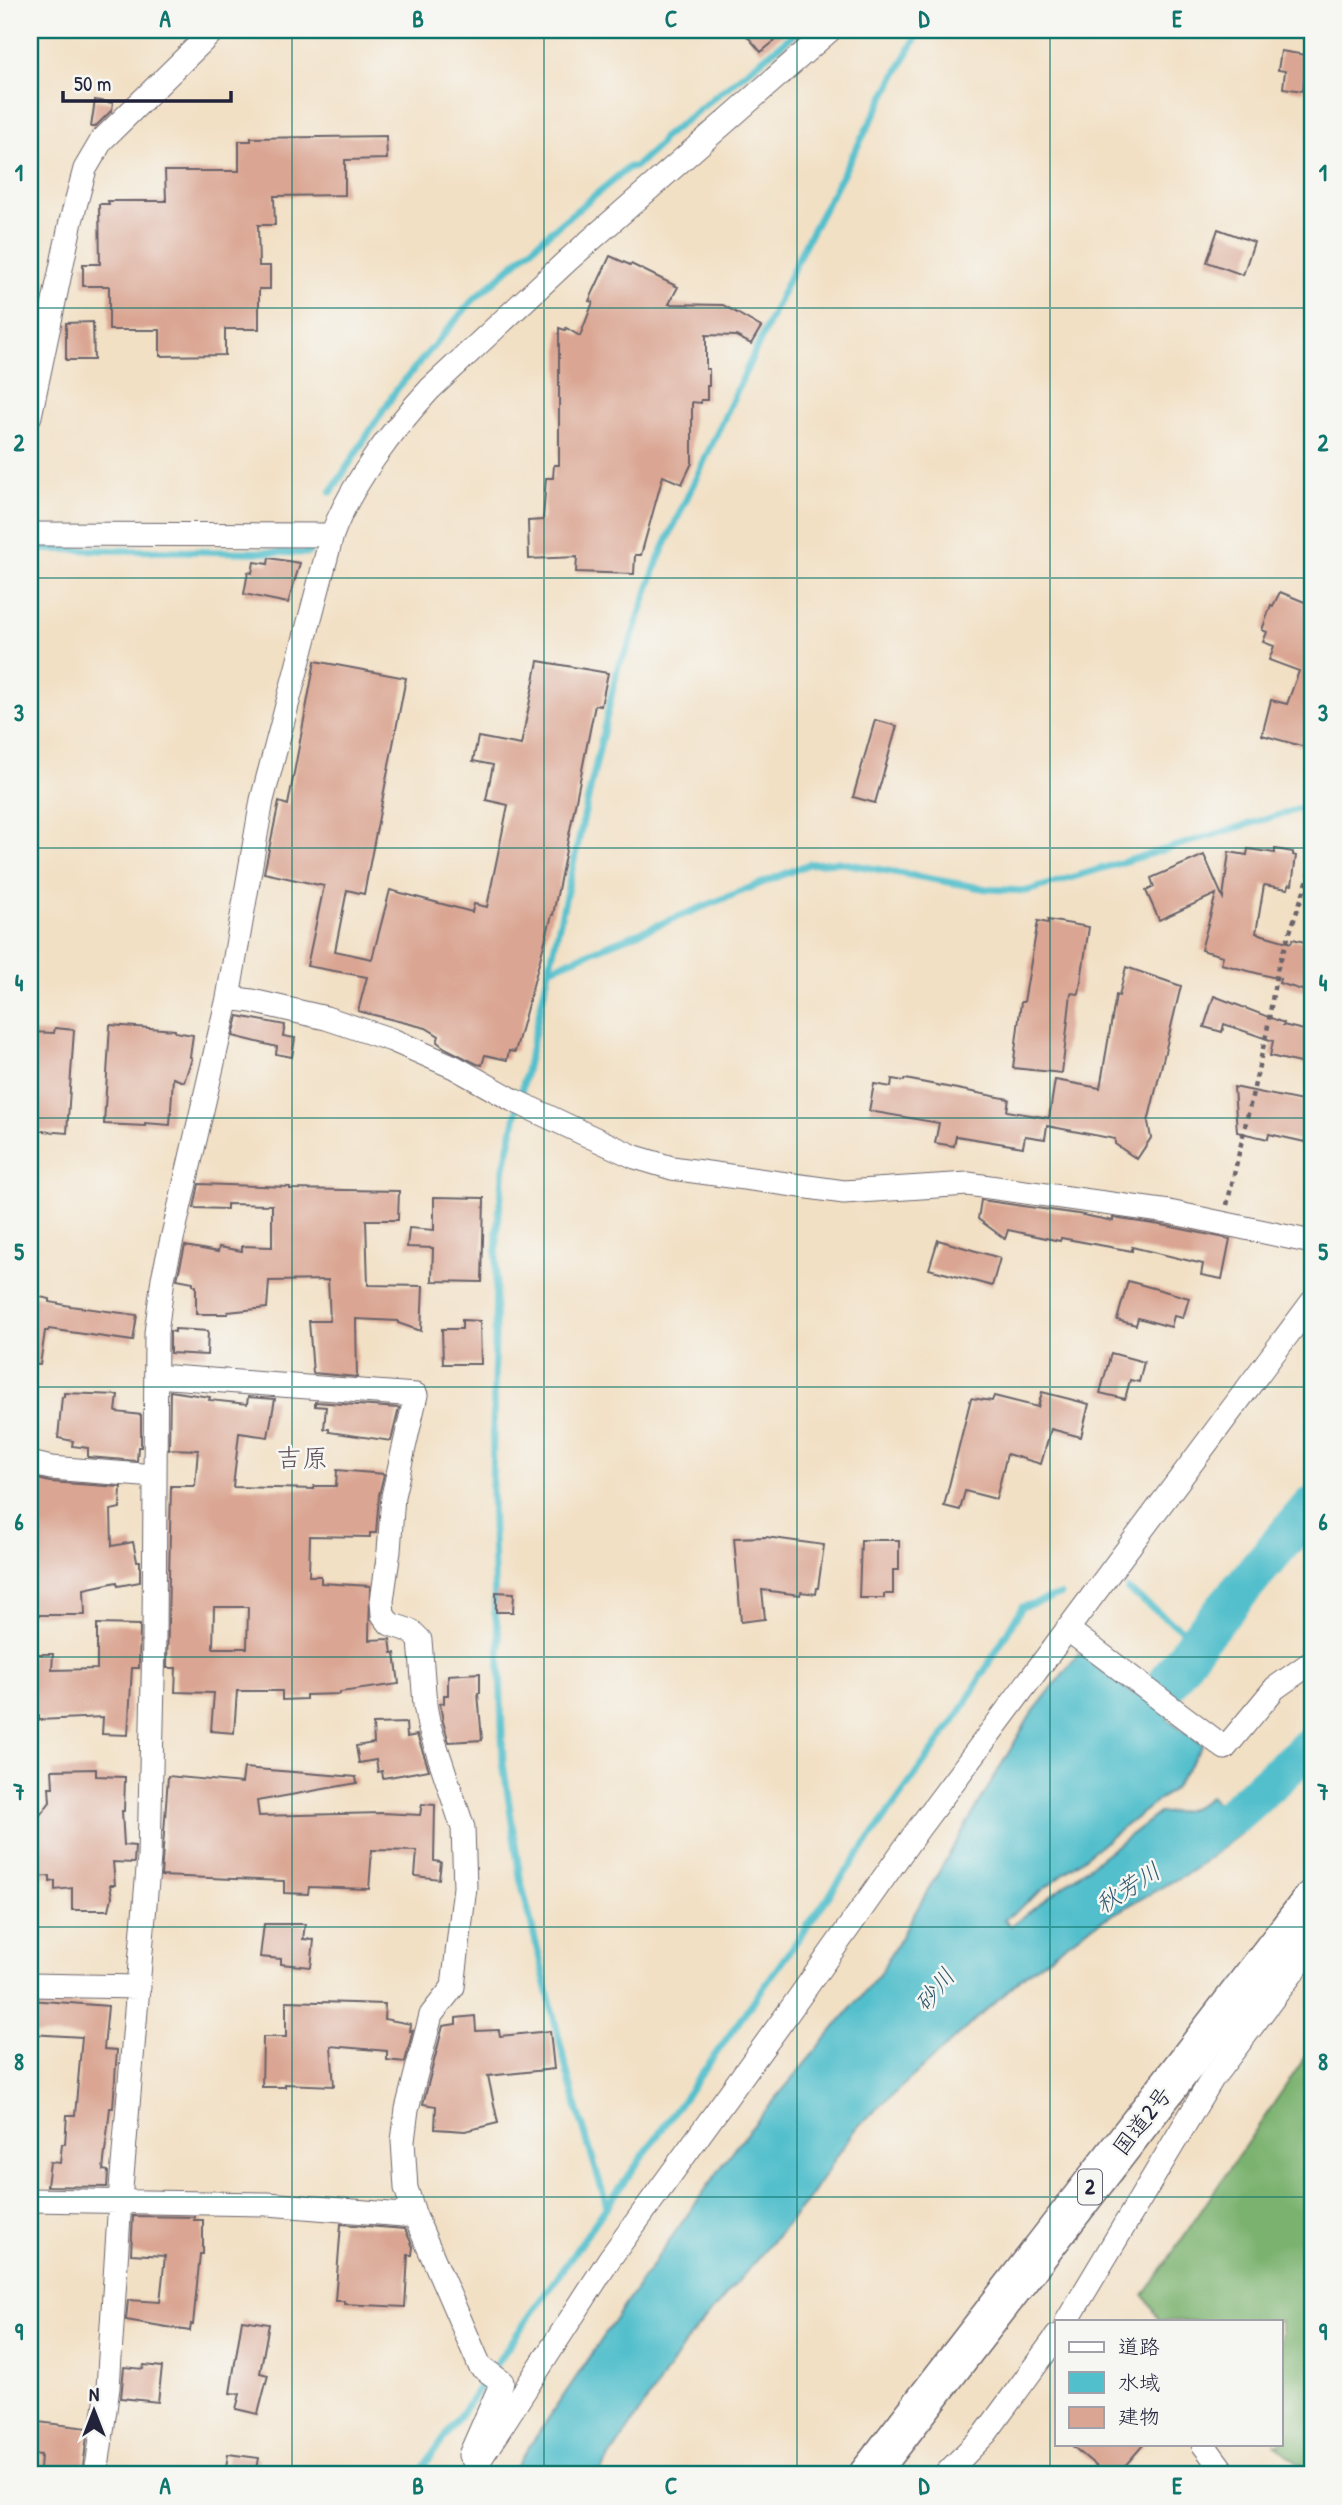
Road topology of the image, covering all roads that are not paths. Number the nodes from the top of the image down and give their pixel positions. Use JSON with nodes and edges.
{"nodes":[{"id":1,"x":214,"y":30,"type":"edge"},
{"id":2,"x":830,"y":30,"type":"edge"},
{"id":3,"x":30,"y":416,"type":"edge"},
{"id":4,"x":30,"y":534,"type":"edge"},
{"id":5,"x":332,"y":535,"type":"junction"},
{"id":6,"x":228,"y":998,"type":"junction"},
{"id":7,"x":1312,"y":1241,"type":"edge"},
{"id":8,"x":1312,"y":1302,"type":"edge"},
{"id":9,"x":156,"y":1376,"type":"junction"},
{"id":10,"x":30,"y":1463,"type":"edge"},
{"id":11,"x":155,"y":1476,"type":"junction"},
{"id":12,"x":1067,"y":1629,"type":"junction"},
{"id":13,"x":1312,"y":1662,"type":"edge"},
{"id":14,"x":1312,"y":1900,"type":"edge"},
{"id":15,"x":1310,"y":1958,"type":"edge"},
{"id":16,"x":30,"y":1985,"type":"edge"},
{"id":17,"x":139,"y":1987,"type":"junction"},
{"id":18,"x":30,"y":2200,"type":"edge"},
{"id":19,"x":120,"y":2200,"type":"junction"},
{"id":20,"x":415,"y":2216,"type":"junction"},
{"id":21,"x":1069,"y":2320,"type":"edge"},
{"id":22,"x":1055,"y":2340,"type":"edge"},
{"id":23,"x":1204,"y":2446,"type":"edge"},
{"id":24,"x":96,"y":2475,"type":"edge"},
{"id":25,"x":463,"y":2475,"type":"edge"},
{"id":26,"x":470,"y":2475,"type":"edge"},
{"id":27,"x":868,"y":2475,"type":"edge"},
{"id":28,"x":945,"y":2475,"type":"edge"},
{"id":29,"x":1226,"y":2475,"type":"edge"}],
"edges":[{"from":1,"to":3,"type":"street"},
{"from":2,"to":5,"type":"street"},
{"from":4,"to":5,"type":"street"},
{"from":5,"to":6,"type":"street"},
{"from":6,"to":7,"type":"street"},
{"from":6,"to":9,"type":"street"},
{"from":8,"to":12,"type":"street"},
{"from":9,"to":11,"type":"street"},
{"from":9,"to":20,"type":"street"},
{"from":10,"to":11,"type":"street"},
{"from":11,"to":17,"type":"street"},
{"from":12,"to":13,"type":"street"},
{"from":12,"to":26,"type":"street"},
{"from":14,"to":27,"type":"highway","name":"国道2号","number":"2"},
{"from":15,"to":21,"type":"street"},
{"from":16,"to":17,"type":"street"},
{"from":17,"to":19,"type":"street"},
{"from":18,"to":19,"type":"street"},
{"from":19,"to":20,"type":"street"},
{"from":19,"to":24,"type":"street"},
{"from":20,"to":25,"type":"street"},
{"from":22,"to":28,"type":"street"},
{"from":23,"to":29,"type":"street"}]}
